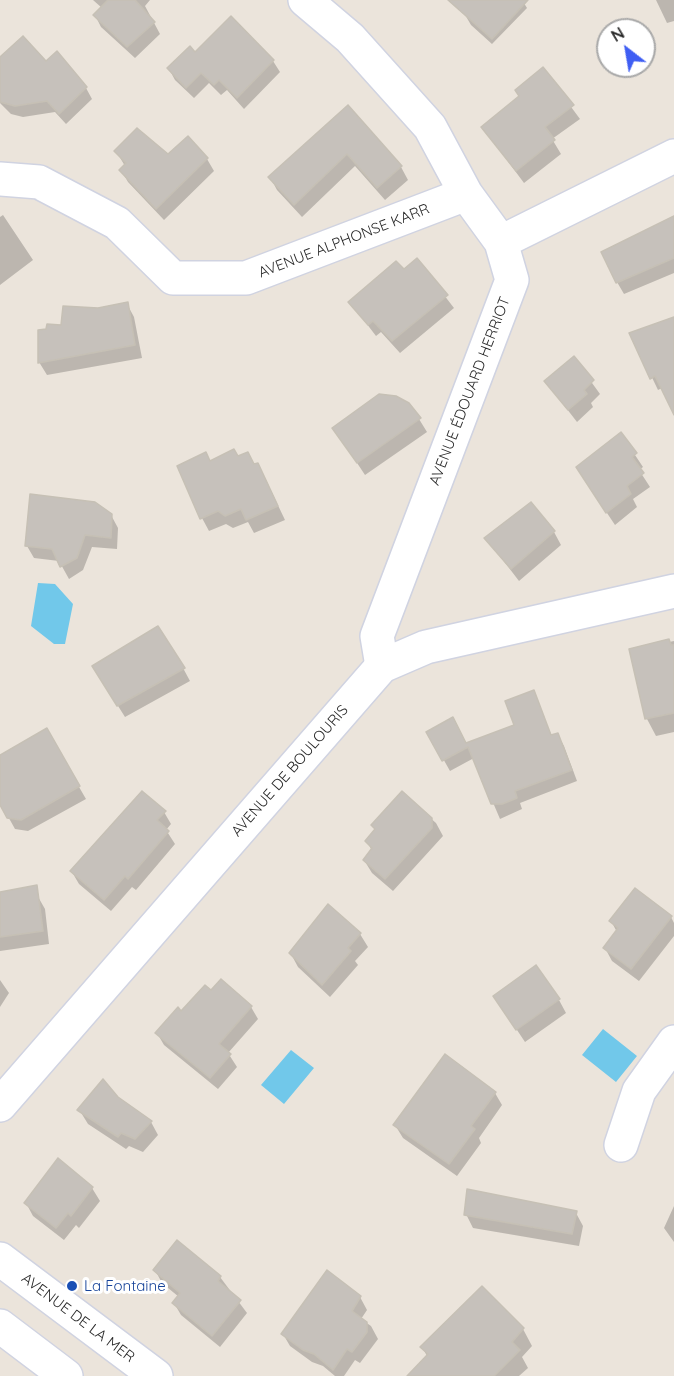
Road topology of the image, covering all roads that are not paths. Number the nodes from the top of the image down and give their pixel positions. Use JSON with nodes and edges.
{"nodes":[{"id":1,"x":305,"y":0,"type":"edge"},
{"id":2,"x":674,"y":156,"type":"edge"},
{"id":3,"x":0,"y":179,"type":"edge"},
{"id":4,"x":466,"y":194,"type":"junction"},
{"id":5,"x":501,"y":242,"type":"junction"},
{"id":6,"x":674,"y":591,"type":"edge"},
{"id":7,"x":382,"y":666,"type":"junction"},
{"id":8,"x":674,"y":1042,"type":"edge"},
{"id":9,"x":0,"y":1105,"type":"edge"},
{"id":10,"x":621,"y":1144,"type":"dead end"},
{"id":11,"x":0,"y":1259,"type":"edge"},
{"id":12,"x":0,"y":1326,"type":"edge"},
{"id":13,"x":66,"y":1376,"type":"edge"},
{"id":14,"x":156,"y":1376,"type":"edge"}],
"edges":[{"from":1,"to":4,"type":"street","name":"AVENUE ÉDOUARD HERRIOT"},
{"from":2,"to":5,"type":"street"},
{"from":3,"to":4,"type":"street","name":"AVENUE ALPHONSE KARR"},
{"from":4,"to":5,"type":"street","name":"AVENUE ÉDOUARD HERRIOT"},
{"from":5,"to":7,"type":"street","name":"AVENUE ÉDOUARD HERRIOT"},
{"from":6,"to":7,"type":"street","name":"AVENUE DE BOULOURIS"},
{"from":7,"to":9,"type":"street","name":"AVENUE DE BOULOURIS"},
{"from":8,"to":10,"type":"street"},
{"from":11,"to":14,"type":"street","name":"AVENUE DE LA MER"},
{"from":12,"to":13,"type":"street"}]}
